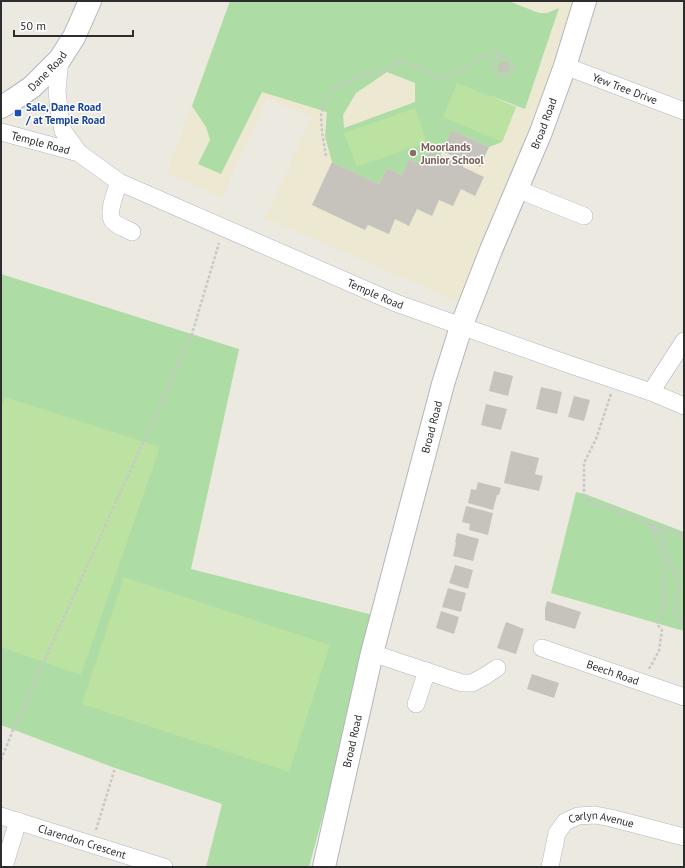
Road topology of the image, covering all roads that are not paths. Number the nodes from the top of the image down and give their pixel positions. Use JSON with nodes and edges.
{"nodes":[{"id":1,"x":90,"y":1,"type":"edge"},
{"id":2,"x":585,"y":1,"type":"edge"},
{"id":3,"x":60,"y":59,"type":"junction"},
{"id":4,"x":565,"y":66,"type":"junction"},
{"id":5,"x":1,"y":107,"type":"edge"},
{"id":6,"x":684,"y":111,"type":"edge"},
{"id":7,"x":1,"y":132,"type":"edge"},
{"id":8,"x":79,"y":153,"type":"junction"},
{"id":9,"x":119,"y":182,"type":"junction"},
{"id":10,"x":517,"y":188,"type":"junction"},
{"id":11,"x":584,"y":216,"type":"dead end"},
{"id":12,"x":132,"y":232,"type":"dead end"},
{"id":13,"x":461,"y":327,"type":"junction"},
{"id":14,"x":684,"y":340,"type":"edge"},
{"id":15,"x":651,"y":392,"type":"junction"},
{"id":16,"x":684,"y":406,"type":"edge"},
{"id":17,"x":542,"y":648,"type":"dead end"},
{"id":18,"x":372,"y":653,"type":"junction"},
{"id":19,"x":497,"y":668,"type":"dead end"},
{"id":20,"x":427,"y":671,"type":"junction"},
{"id":21,"x":684,"y":697,"type":"edge"},
{"id":22,"x":416,"y":704,"type":"dead end"},
{"id":23,"x":1,"y":816,"type":"edge"},
{"id":24,"x":18,"y":821,"type":"junction"},
{"id":25,"x":684,"y":837,"type":"edge"},
{"id":26,"x":4,"y":867,"type":"edge"},
{"id":27,"x":164,"y":867,"type":"edge"},
{"id":28,"x":324,"y":867,"type":"edge"},
{"id":29,"x":550,"y":867,"type":"edge"}],
"edges":[{"from":1,"to":3,"type":"street","name":"Dane Road"},
{"from":2,"to":4,"type":"street","name":"Broad Road"},
{"from":3,"to":5,"type":"street","name":"Dane Road"},
{"from":3,"to":8,"type":"street","name":"Temple Road"},
{"from":4,"to":6,"type":"street","name":"Yew Tree Drive"},
{"from":4,"to":10,"type":"street","name":"Broad Road"},
{"from":7,"to":8,"type":"street","name":"Temple Road"},
{"from":8,"to":9,"type":"street","name":"Temple Road"},
{"from":9,"to":12,"type":"street"},
{"from":9,"to":13,"type":"street","name":"Temple Road"},
{"from":10,"to":11,"type":"street"},
{"from":10,"to":13,"type":"street","name":"Broad Road"},
{"from":13,"to":15,"type":"street","name":"Temple Road"},
{"from":13,"to":18,"type":"street","name":"Broad Road"},
{"from":14,"to":15,"type":"street"},
{"from":15,"to":16,"type":"street","name":"Temple Road"},
{"from":17,"to":21,"type":"street","name":"Beech Road"},
{"from":18,"to":20,"type":"street"},
{"from":18,"to":28,"type":"street","name":"Broad Road"},
{"from":19,"to":20,"type":"street"},
{"from":20,"to":22,"type":"street"},
{"from":23,"to":24,"type":"street","name":"Clarendon Crescent"},
{"from":24,"to":26,"type":"street"},
{"from":24,"to":27,"type":"street","name":"Clarendon Crescent"},
{"from":25,"to":29,"type":"street","name":"Carlyn Avenue"}]}
